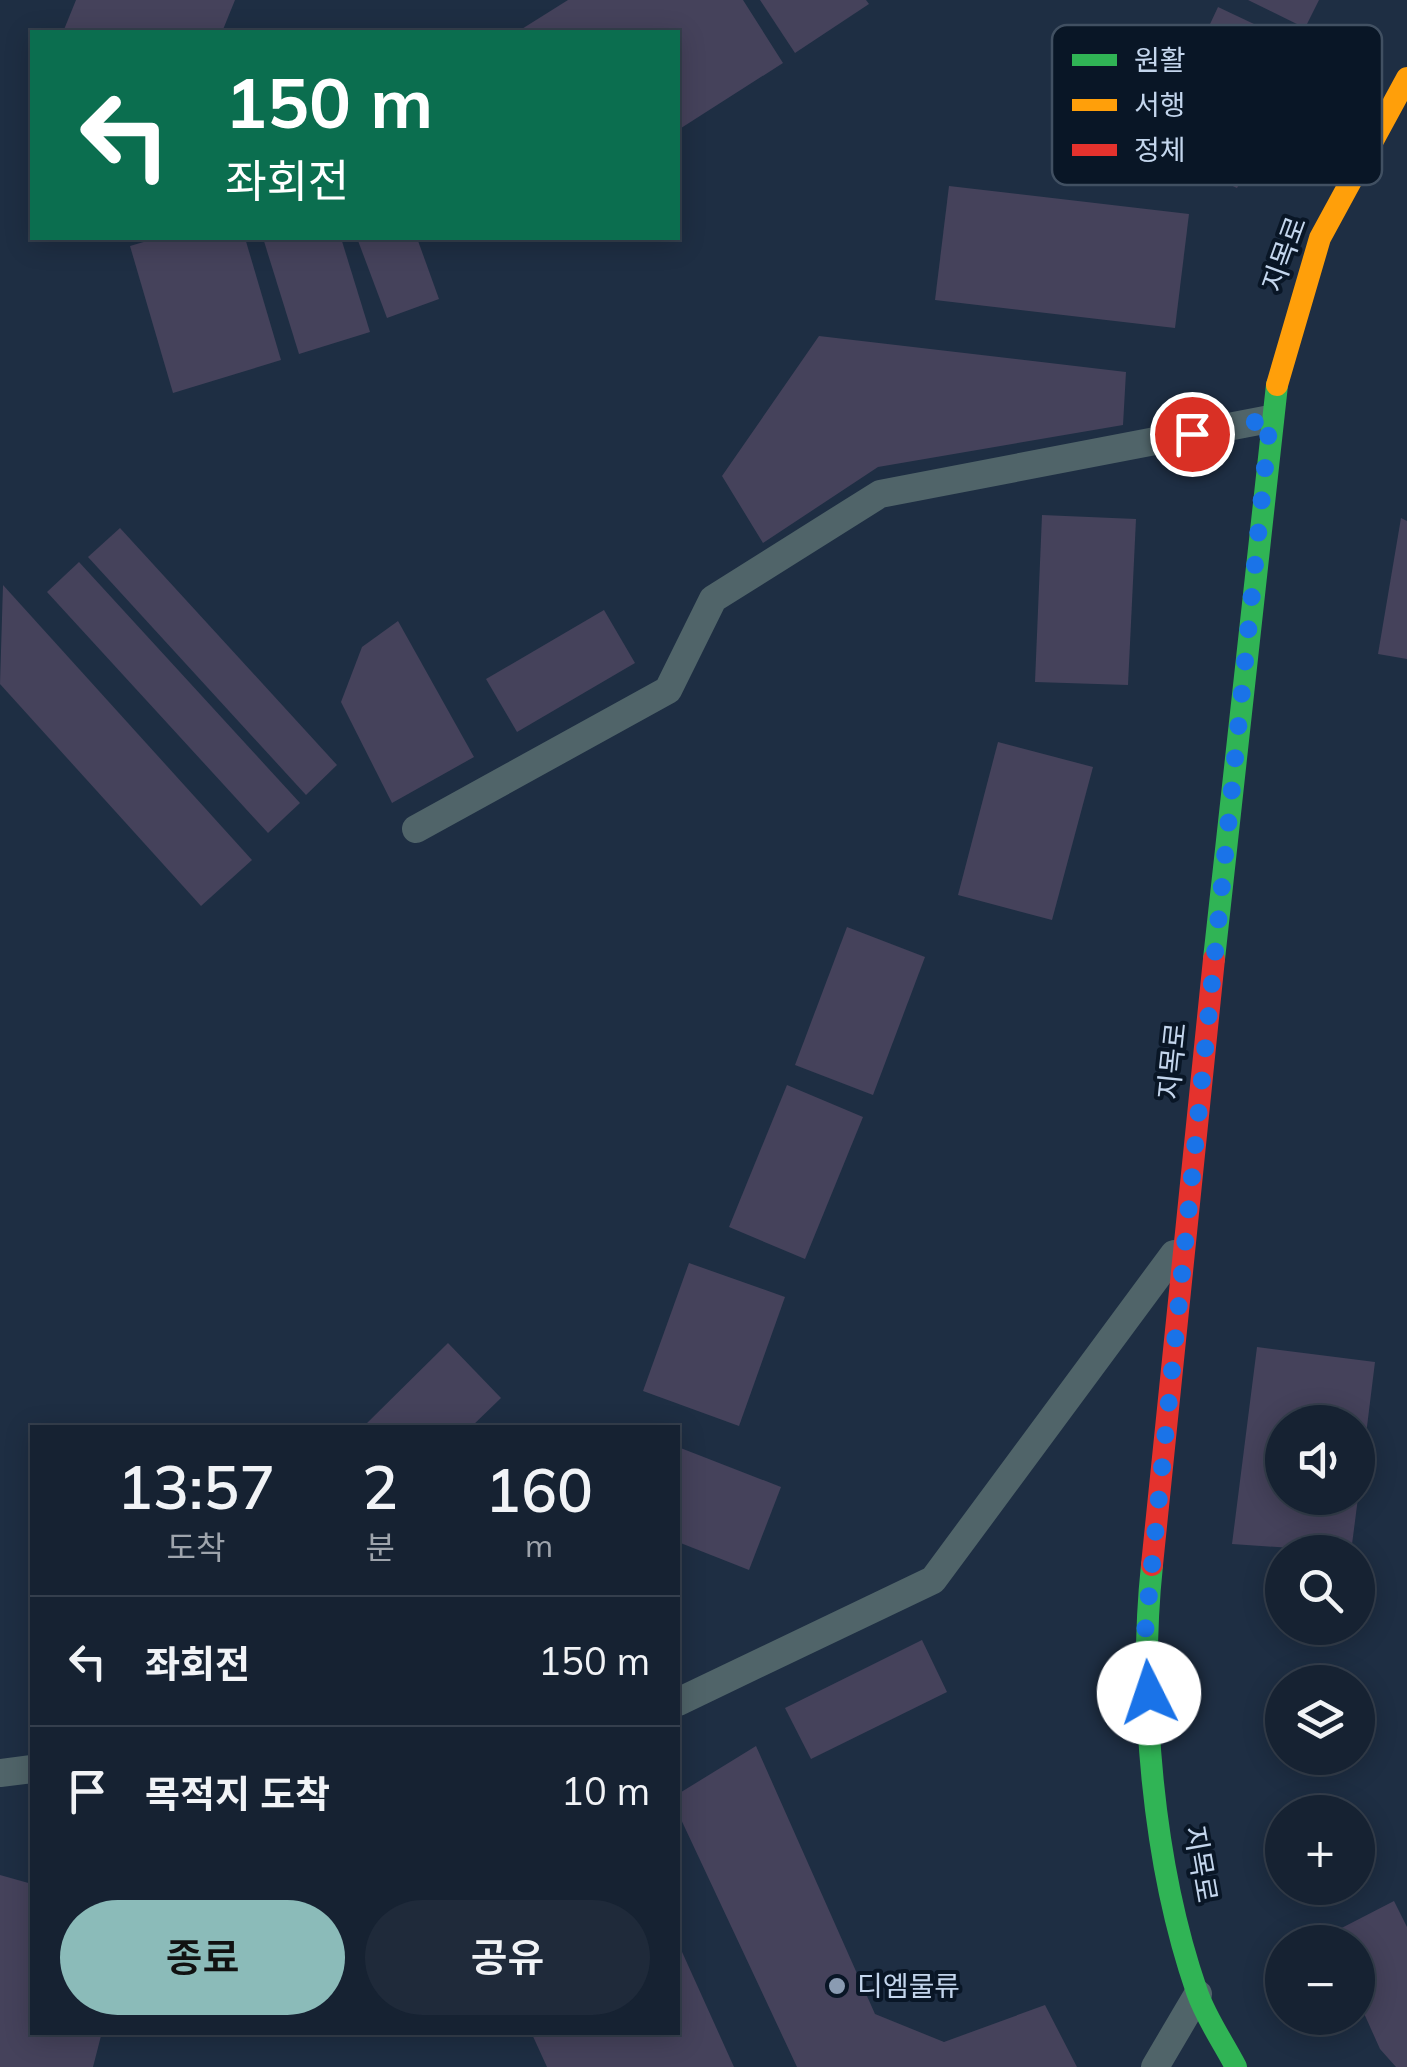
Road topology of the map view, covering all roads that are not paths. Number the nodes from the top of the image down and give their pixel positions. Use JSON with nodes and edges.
{"nodes":[{"id":1,"x":1407,"y":78,"type":"edge"},
{"id":2,"x":1382,"y":122,"type":"edge"},
{"id":3,"x":1346,"y":185,"type":"edge"},
{"id":4,"x":1270,"y":419,"type":"junction"},
{"id":5,"x":416,"y":830,"type":"dead end"},
{"id":6,"x":1183,"y":1242,"type":"junction"},
{"id":7,"x":680,"y":1701,"type":"edge"},
{"id":8,"x":30,"y":1769,"type":"edge"},
{"id":9,"x":0,"y":1772,"type":"edge"},
{"id":10,"x":1198,"y":1994,"type":"junction"},
{"id":11,"x":1155,"y":2067,"type":"edge"},
{"id":12,"x":1236,"y":2067,"type":"edge"}],
"edges":[{"from":1,"to":2,"type":"street","name":"지목로"},
{"from":3,"to":4,"type":"street","name":"지목로"},
{"from":4,"to":5,"type":"lane"},
{"from":4,"to":6,"type":"street","name":"지목로"},
{"from":6,"to":7,"type":"lane"},
{"from":6,"to":10,"type":"street","name":"지목로"},
{"from":8,"to":9,"type":"lane"},
{"from":10,"to":11,"type":"lane"},
{"from":10,"to":12,"type":"street","name":"지목로"}]}
